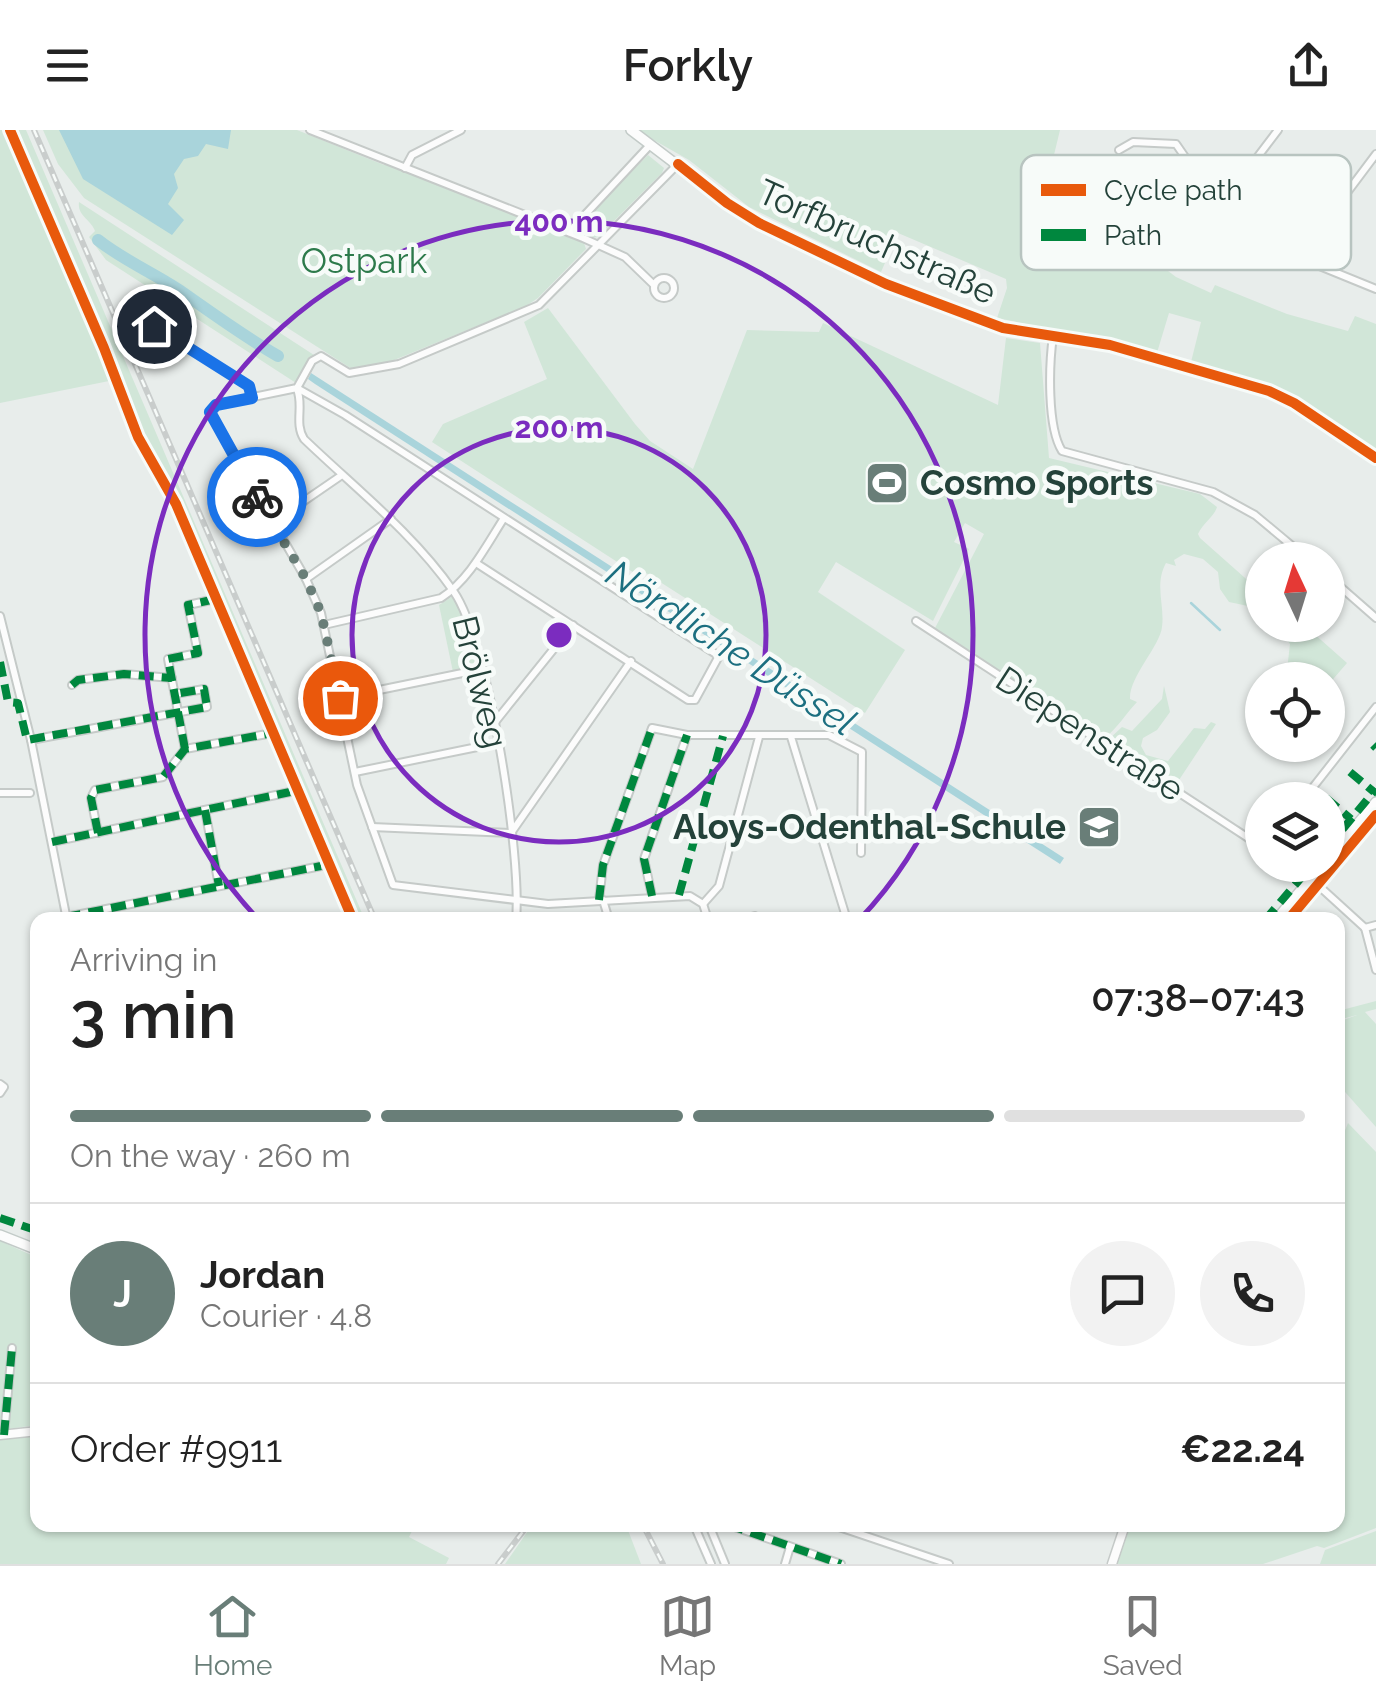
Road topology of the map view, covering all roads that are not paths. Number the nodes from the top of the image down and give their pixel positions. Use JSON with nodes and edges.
{"nodes":[{"id":1,"x":310,"y":130,"type":"edge"},
{"id":2,"x":461,"y":130,"type":"edge"},
{"id":3,"x":631,"y":130,"type":"edge"},
{"id":4,"x":1278,"y":130,"type":"edge"},
{"id":5,"x":650,"y":145,"type":"junction"},
{"id":6,"x":1118,"y":150,"type":"dead end"},
{"id":7,"x":1376,"y":154,"type":"edge"},
{"id":8,"x":1184,"y":155,"type":"edge"},
{"id":9,"x":1259,"y":155,"type":"edge"},
{"id":10,"x":678,"y":164,"type":"junction"},
{"id":11,"x":404,"y":168,"type":"junction"},
{"id":12,"x":1351,"y":187,"type":"edge"},
{"id":13,"x":569,"y":232,"type":"junction"},
{"id":14,"x":598,"y":245,"type":"junction"},
{"id":15,"x":1327,"y":270,"type":"edge"},
{"id":16,"x":654,"y":286,"type":"dead end"},
{"id":17,"x":1376,"y":290,"type":"edge"},
{"id":18,"x":129,"y":310,"type":"dead end"},
{"id":19,"x":1053,"y":336,"type":"junction"},
{"id":20,"x":297,"y":388,"type":"junction"},
{"id":21,"x":252,"y":398,"type":"junction"},
{"id":22,"x":1376,"y":458,"type":"edge"},
{"id":23,"x":342,"y":475,"type":"junction"},
{"id":24,"x":504,"y":518,"type":"junction"},
{"id":25,"x":391,"y":519,"type":"junction"},
{"id":26,"x":272,"y":522,"type":"junction"},
{"id":27,"x":1287,"y":542,"type":"edge"},
{"id":28,"x":476,"y":563,"type":"junction"},
{"id":29,"x":306,"y":579,"type":"junction"},
{"id":30,"x":453,"y":590,"type":"junction"},
{"id":31,"x":1345,"y":591,"type":"edge"},
{"id":32,"x":211,"y":600,"type":"dead end"},
{"id":33,"x":0,"y":616,"type":"edge"},
{"id":34,"x":1376,"y":618,"type":"edge"},
{"id":35,"x":916,"y":621,"type":"dead end"},
{"id":36,"x":324,"y":624,"type":"junction"},
{"id":37,"x":573,"y":626,"type":"junction"},
{"id":38,"x":631,"y":661,"type":"junction"},
{"id":39,"x":482,"y":669,"type":"junction"},
{"id":40,"x":172,"y":678,"type":"junction"},
{"id":41,"x":72,"y":685,"type":"dead end"},
{"id":42,"x":176,"y":694,"type":"junction"},
{"id":43,"x":340,"y":698,"type":"junction"},
{"id":44,"x":1376,"y":707,"type":"edge"},
{"id":45,"x":179,"y":712,"type":"junction"},
{"id":46,"x":494,"y":723,"type":"junction"},
{"id":47,"x":267,"y":734,"type":"dead end"},
{"id":48,"x":687,"y":735,"type":"junction"},
{"id":49,"x":759,"y":736,"type":"junction"},
{"id":50,"x":790,"y":737,"type":"junction"},
{"id":51,"x":31,"y":740,"type":"junction"},
{"id":52,"x":497,"y":744,"type":"junction"},
{"id":53,"x":185,"y":750,"type":"junction"},
{"id":54,"x":355,"y":772,"type":"junction"},
{"id":55,"x":1317,"y":782,"type":"edge"},
{"id":56,"x":290,"y":792,"type":"dead end"},
{"id":57,"x":0,"y":793,"type":"edge"},
{"id":58,"x":30,"y":793,"type":"dead end"},
{"id":59,"x":1376,"y":802,"type":"edge"},
{"id":60,"x":204,"y":810,"type":"junction"},
{"id":61,"x":371,"y":826,"type":"junction"},
{"id":62,"x":511,"y":832,"type":"junction"},
{"id":63,"x":98,"y":833,"type":"junction"},
{"id":64,"x":1245,"y":836,"type":"edge"},
{"id":65,"x":1345,"y":839,"type":"edge"},
{"id":66,"x":52,"y":842,"type":"junction"},
{"id":67,"x":861,"y":853,"type":"dead end"},
{"id":68,"x":321,"y":866,"type":"dead end"},
{"id":69,"x":1307,"y":882,"type":"edge"},
{"id":70,"x":1312,"y":882,"type":"edge"},
{"id":71,"x":219,"y":886,"type":"junction"},
{"id":72,"x":652,"y":896,"type":"junction"},
{"id":73,"x":601,"y":900,"type":"junction"},
{"id":74,"x":518,"y":902,"type":"junction"},
{"id":75,"x":703,"y":904,"type":"junction"},
{"id":76,"x":66,"y":912,"type":"edge"},
{"id":77,"x":96,"y":912,"type":"edge"},
{"id":78,"x":517,"y":912,"type":"edge"},
{"id":79,"x":606,"y":912,"type":"edge"},
{"id":80,"x":706,"y":912,"type":"edge"},
{"id":81,"x":845,"y":912,"type":"edge"},
{"id":82,"x":1282,"y":912,"type":"edge"},
{"id":83,"x":1376,"y":925,"type":"edge"},
{"id":84,"x":1365,"y":928,"type":"junction"},
{"id":85,"x":1376,"y":970,"type":"edge"},
{"id":86,"x":0,"y":1235,"type":"edge"},
{"id":87,"x":30,"y":1247,"type":"edge"},
{"id":88,"x":12,"y":1348,"type":"dead end"},
{"id":89,"x":30,"y":1432,"type":"edge"},
{"id":90,"x":2,"y":1435,"type":"edge"},
{"id":91,"x":697,"y":1532,"type":"edge"},
{"id":92,"x":711,"y":1532,"type":"edge"},
{"id":93,"x":748,"y":1532,"type":"edge"},
{"id":94,"x":855,"y":1532,"type":"edge"},
{"id":95,"x":862,"y":1532,"type":"edge"},
{"id":96,"x":1122,"y":1532,"type":"edge"},
{"id":97,"x":864,"y":1535,"type":"junction"},
{"id":98,"x":790,"y":1547,"type":"junction"},
{"id":99,"x":711,"y":1564,"type":"edge"},
{"id":100,"x":725,"y":1564,"type":"edge"},
{"id":101,"x":785,"y":1564,"type":"edge"},
{"id":102,"x":840,"y":1564,"type":"edge"},
{"id":103,"x":950,"y":1564,"type":"edge"},
{"id":104,"x":1112,"y":1564,"type":"edge"}],
"edges":[{"from":1,"to":11,"type":"street"},
{"from":2,"to":11,"type":"street"},
{"from":3,"to":5,"type":"main road","name":"Torfbruchstraße"},
{"from":4,"to":9,"type":"street"},
{"from":5,"to":10,"type":"main road","name":"Torfbruchstraße"},
{"from":5,"to":13,"type":"street"},
{"from":6,"to":8,"type":"street"},
{"from":7,"to":12,"type":"street"},
{"from":10,"to":14,"type":"street"},
{"from":10,"to":19,"type":"main road","name":"Torfbruchstraße"},
{"from":11,"to":13,"type":"street"},
{"from":13,"to":14,"type":"street"},
{"from":14,"to":16,"type":"street"},
{"from":14,"to":20,"type":"street"},
{"from":15,"to":17,"type":"street"},
{"from":18,"to":21,"type":"street"},
{"from":19,"to":22,"type":"main road","name":"Torfbruchstraße"},
{"from":19,"to":27,"type":"street"},
{"from":20,"to":21,"type":"street"},
{"from":20,"to":23,"type":"street","name":"Brölweg"},
{"from":20,"to":24,"type":"street"},
{"from":21,"to":26,"type":"street"},
{"from":23,"to":25,"type":"street","name":"Brölweg"},
{"from":23,"to":26,"type":"street"},
{"from":24,"to":28,"type":"street"},
{"from":24,"to":38,"type":"street"},
{"from":25,"to":29,"type":"street"},
{"from":25,"to":30,"type":"street","name":"Brölweg"},
{"from":26,"to":29,"type":"street"},
{"from":28,"to":30,"type":"street"},
{"from":28,"to":37,"type":"street"},
{"from":29,"to":36,"type":"street"},
{"from":30,"to":36,"type":"street"},
{"from":30,"to":39,"type":"street","name":"Brölweg"},
{"from":31,"to":34,"type":"street"},
{"from":32,"to":40,"type":"street"},
{"from":33,"to":51,"type":"street"},
{"from":35,"to":64,"type":"street","name":"Diepenstraße"},
{"from":36,"to":43,"type":"street"},
{"from":37,"to":38,"type":"street"},
{"from":37,"to":46,"type":"street"},
{"from":38,"to":62,"type":"street"},
{"from":39,"to":43,"type":"street"},
{"from":39,"to":46,"type":"street","name":"Brölweg"},
{"from":40,"to":41,"type":"street"},
{"from":40,"to":42,"type":"street"},
{"from":42,"to":45,"type":"street"},
{"from":42,"to":45,"type":"street"},
{"from":43,"to":54,"type":"street"},
{"from":44,"to":55,"type":"street"},
{"from":45,"to":51,"type":"street"},
{"from":45,"to":53,"type":"street"},
{"from":46,"to":52,"type":"street","name":"Brölweg"},
{"from":47,"to":53,"type":"street"},
{"from":48,"to":49,"type":"street"},
{"from":48,"to":72,"type":"street"},
{"from":48,"to":73,"type":"street"},
{"from":49,"to":50,"type":"street"},
{"from":49,"to":75,"type":"street"},
{"from":50,"to":67,"type":"street"},
{"from":50,"to":81,"type":"street"},
{"from":51,"to":66,"type":"street"},
{"from":52,"to":54,"type":"street"},
{"from":52,"to":62,"type":"street","name":"Brölweg"},
{"from":53,"to":63,"type":"street"},
{"from":54,"to":61,"type":"street"},
{"from":56,"to":60,"type":"street"},
{"from":57,"to":58,"type":"street"},
{"from":59,"to":65,"type":"main road"},
{"from":60,"to":63,"type":"street"},
{"from":60,"to":71,"type":"street"},
{"from":61,"to":62,"type":"street"},
{"from":61,"to":74,"type":"street"},
{"from":62,"to":74,"type":"street","name":"Brölweg"},
{"from":63,"to":66,"type":"street"},
{"from":66,"to":76,"type":"street"},
{"from":68,"to":71,"type":"street"},
{"from":69,"to":82,"type":"main road"},
{"from":70,"to":84,"type":"street"},
{"from":71,"to":77,"type":"street"},
{"from":72,"to":73,"type":"street"},
{"from":72,"to":75,"type":"street"},
{"from":73,"to":74,"type":"street"},
{"from":73,"to":79,"type":"street"},
{"from":74,"to":78,"type":"street","name":"Brölweg"},
{"from":75,"to":80,"type":"street"},
{"from":83,"to":84,"type":"street"},
{"from":84,"to":85,"type":"street"},
{"from":86,"to":87,"type":"main road"},
{"from":88,"to":90,"type":"street"},
{"from":89,"to":90,"type":"street"},
{"from":91,"to":99,"type":"street"},
{"from":92,"to":100,"type":"street"},
{"from":93,"to":98,"type":"street"},
{"from":94,"to":97,"type":"street"},
{"from":95,"to":97,"type":"street"},
{"from":96,"to":104,"type":"street"},
{"from":97,"to":103,"type":"street"},
{"from":98,"to":101,"type":"street"},
{"from":98,"to":102,"type":"street"}]}
